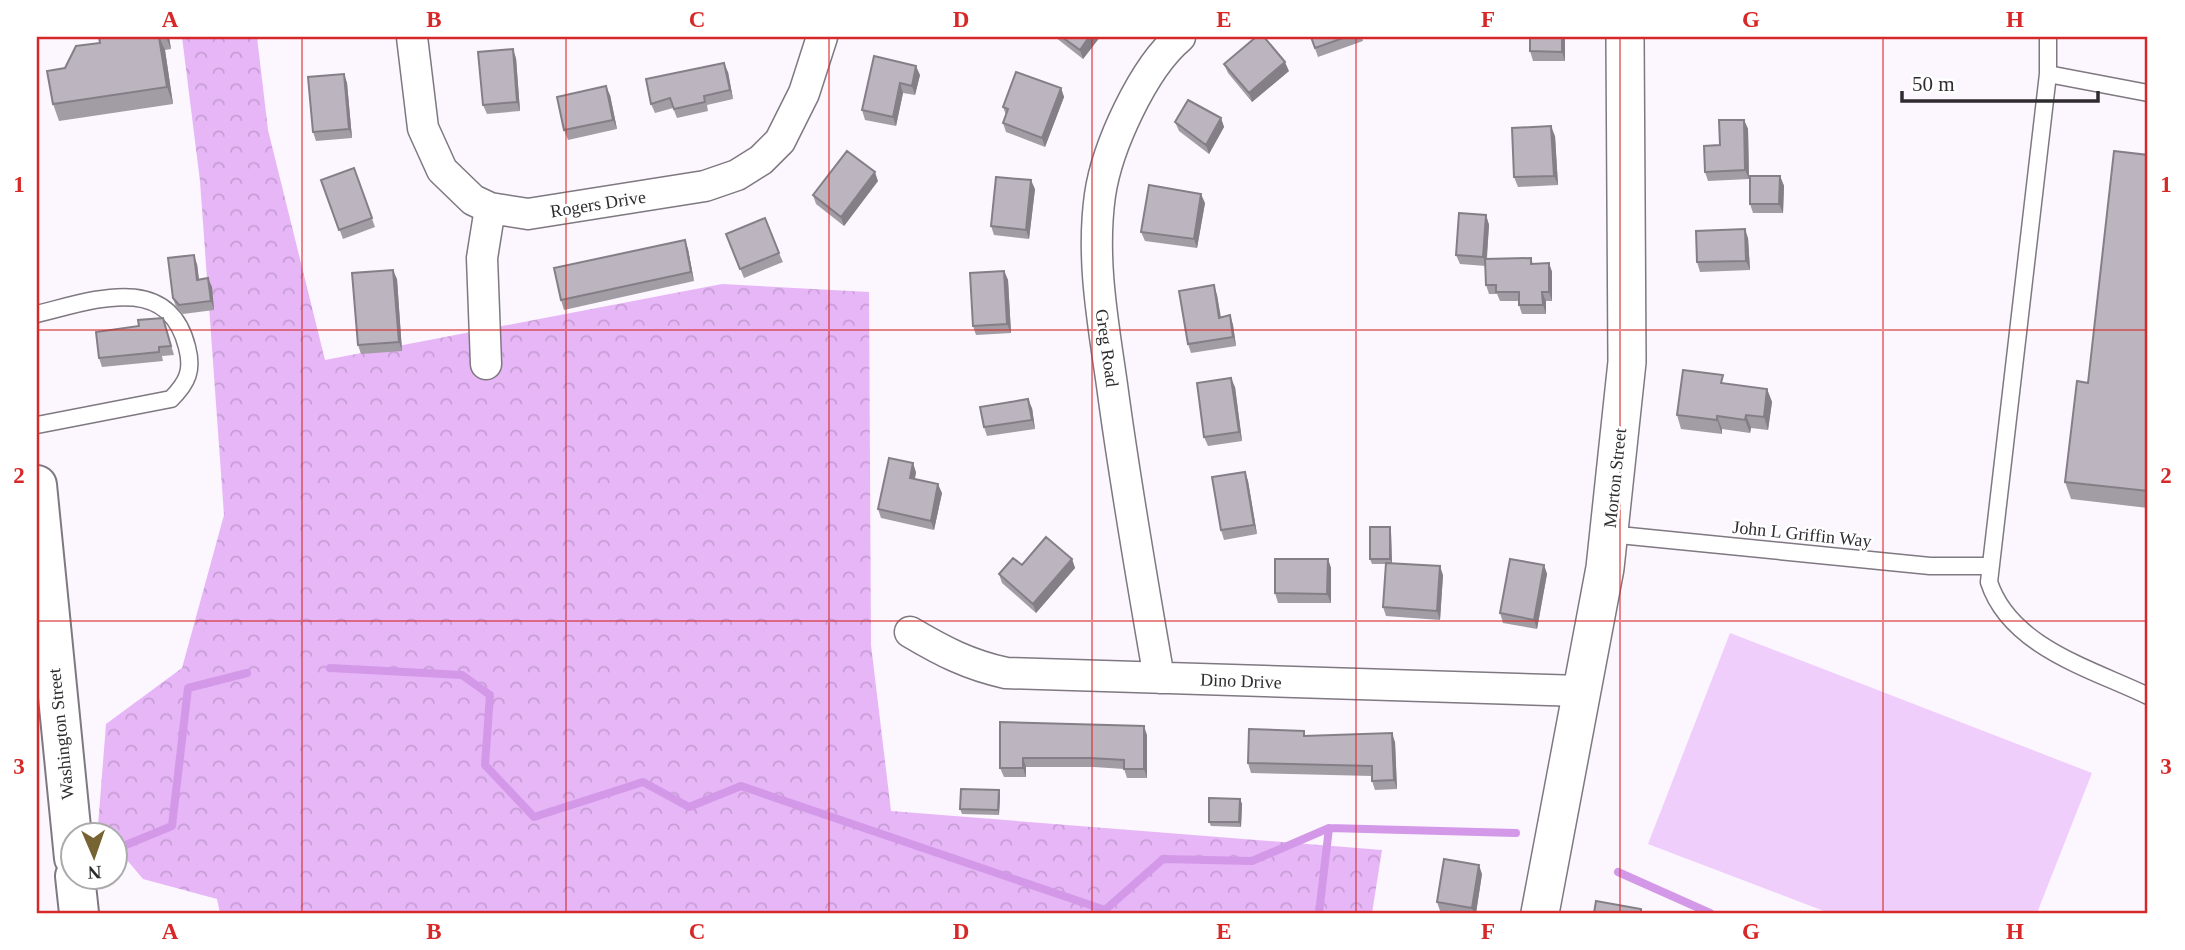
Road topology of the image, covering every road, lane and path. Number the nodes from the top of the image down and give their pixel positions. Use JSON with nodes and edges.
{"nodes":[{"id":1,"x":412,"y":37,"type":"edge"},
{"id":2,"x":822,"y":37,"type":"edge"},
{"id":3,"x":1180,"y":37,"type":"edge"},
{"id":4,"x":1625,"y":37,"type":"edge"},
{"id":5,"x":2048,"y":37,"type":"edge"},
{"id":6,"x":2048,"y":74,"type":"junction"},
{"id":7,"x":2148,"y":93,"type":"edge"},
{"id":8,"x":490,"y":208,"type":"junction"},
{"id":9,"x":37,"y":314,"type":"edge"},
{"id":10,"x":485,"y":364,"type":"dead end"},
{"id":11,"x":37,"y":425,"type":"edge"},
{"id":12,"x":38,"y":503,"type":"edge"},
{"id":13,"x":1609,"y":534,"type":"junction"},
{"id":14,"x":1991,"y":566,"type":"junction"},
{"id":15,"x":910,"y":632,"type":"dead end"},
{"id":16,"x":1159,"y":678,"type":"junction"},
{"id":17,"x":1581,"y":691,"type":"junction"},
{"id":18,"x":2148,"y":696,"type":"edge"},
{"id":19,"x":70,"y":820,"type":"edge"},
{"id":20,"x":76,"y":890,"type":"edge"},
{"id":21,"x":79,"y":913,"type":"edge"},
{"id":22,"x":1539,"y":913,"type":"edge"}],
"edges":[{"from":1,"to":8,"type":"street","name":"Rogers Drive"},
{"from":2,"to":8,"type":"street","name":"Rogers Drive"},
{"from":3,"to":16,"type":"street","name":"Greg Road"},
{"from":4,"to":13,"type":"street","name":"Morton Street"},
{"from":5,"to":6,"type":"lane"},
{"from":6,"to":7,"type":"lane"},
{"from":6,"to":14,"type":"lane"},
{"from":8,"to":10,"type":"street"},
{"from":9,"to":11,"type":"lane"},
{"from":12,"to":19,"type":"main road","name":"Washington Street"},
{"from":13,"to":14,"type":"lane","name":"John L Griffin Way"},
{"from":13,"to":17,"type":"street","name":"Morton Street"},
{"from":14,"to":18,"type":"lane"},
{"from":15,"to":16,"type":"street","name":"Dino Drive"},
{"from":16,"to":17,"type":"street","name":"Dino Drive"},
{"from":17,"to":22,"type":"street","name":"Morton Street"},
{"from":20,"to":21,"type":"main road"}]}
